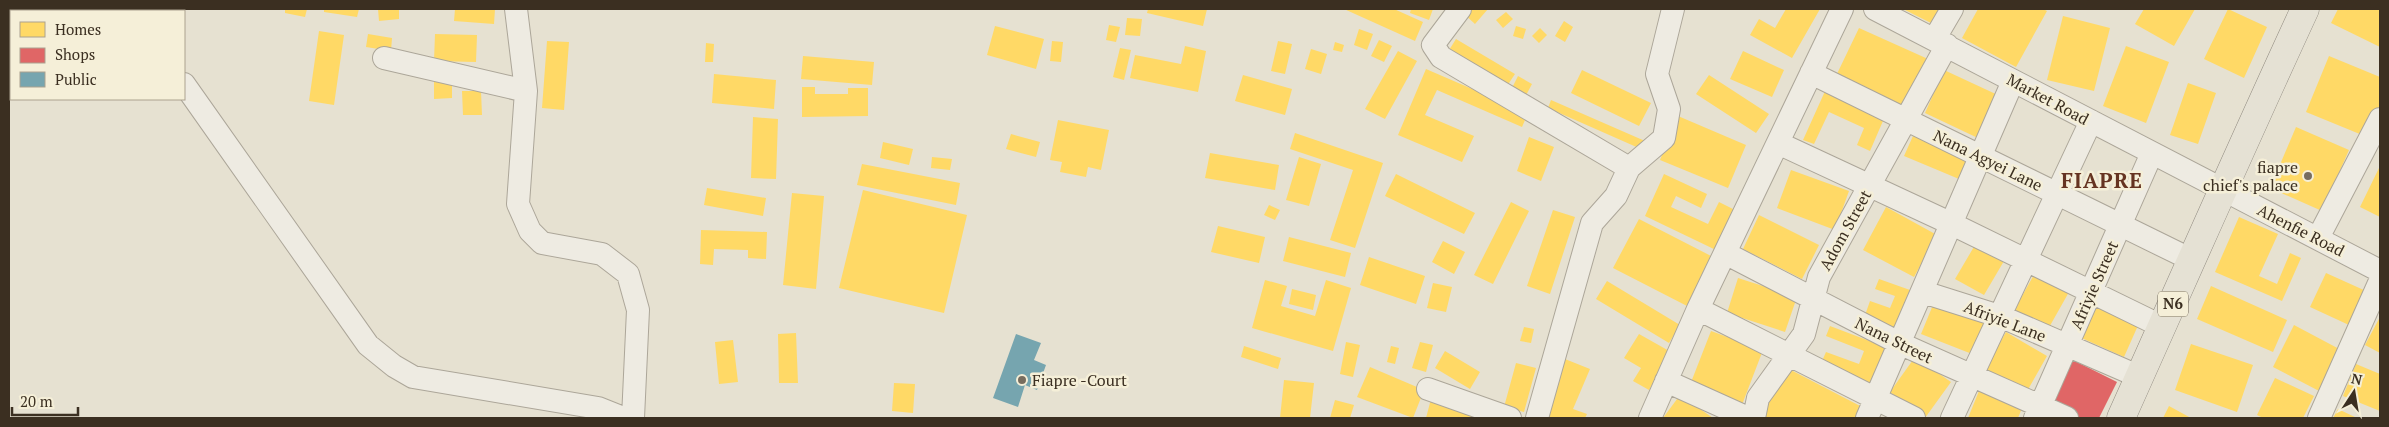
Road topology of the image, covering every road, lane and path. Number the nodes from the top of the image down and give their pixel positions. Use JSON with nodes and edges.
{"nodes":[{"id":1,"x":516,"y":9,"type":"edge"},
{"id":2,"x":1460,"y":9,"type":"edge"},
{"id":3,"x":1673,"y":9,"type":"edge"},
{"id":4,"x":1842,"y":9,"type":"edge"},
{"id":5,"x":1875,"y":9,"type":"edge"},
{"id":6,"x":1952,"y":9,"type":"edge"},
{"id":7,"x":2305,"y":9,"type":"edge"},
{"id":8,"x":1941,"y":42,"type":"junction"},
{"id":9,"x":384,"y":58,"type":"dead end"},
{"id":10,"x":1811,"y":74,"type":"junction"},
{"id":11,"x":2014,"y":81,"type":"junction"},
{"id":12,"x":185,"y":85,"type":"edge"},
{"id":13,"x":526,"y":91,"type":"junction"},
{"id":14,"x":2380,"y":119,"type":"edge"},
{"id":15,"x":1906,"y":120,"type":"junction"},
{"id":16,"x":2091,"y":121,"type":"junction"},
{"id":17,"x":1778,"y":142,"type":"junction"},
{"id":18,"x":2152,"y":153,"type":"junction"},
{"id":19,"x":1981,"y":157,"type":"junction"},
{"id":20,"x":1629,"y":168,"type":"junction"},
{"id":21,"x":1870,"y":185,"type":"junction"},
{"id":22,"x":2222,"y":189,"type":"junction"},
{"id":23,"x":2056,"y":194,"type":"junction"},
{"id":24,"x":1952,"y":224,"type":"junction"},
{"id":25,"x":2120,"y":225,"type":"junction"},
{"id":26,"x":2318,"y":238,"type":"junction"},
{"id":27,"x":1725,"y":253,"type":"junction"},
{"id":28,"x":2026,"y":260,"type":"junction"},
{"id":29,"x":2192,"y":260,"type":"junction"},
{"id":30,"x":2380,"y":270,"type":"edge"},
{"id":31,"x":2380,"y":281,"type":"edge"},
{"id":32,"x":2091,"y":291,"type":"junction"},
{"id":33,"x":1923,"y":292,"type":"junction"},
{"id":34,"x":1813,"y":299,"type":"junction"},
{"id":35,"x":1698,"y":308,"type":"junction"},
{"id":36,"x":2000,"y":316,"type":"junction"},
{"id":37,"x":2163,"y":327,"type":"junction"},
{"id":38,"x":1900,"y":344,"type":"junction"},
{"id":39,"x":2068,"y":345,"type":"junction"},
{"id":40,"x":1789,"y":355,"type":"junction"},
{"id":41,"x":1972,"y":376,"type":"junction"},
{"id":42,"x":2140,"y":377,"type":"junction"},
{"id":43,"x":1666,"y":381,"type":"junction"},
{"id":44,"x":1428,"y":389,"type":"dead end"},
{"id":45,"x":1871,"y":408,"type":"edge"},
{"id":46,"x":2038,"y":412,"type":"edge"},
{"id":47,"x":623,"y":418,"type":"edge"},
{"id":48,"x":633,"y":418,"type":"edge"},
{"id":49,"x":1510,"y":418,"type":"edge"},
{"id":50,"x":1536,"y":418,"type":"edge"},
{"id":51,"x":1650,"y":418,"type":"edge"},
{"id":52,"x":1748,"y":418,"type":"edge"},
{"id":53,"x":1754,"y":418,"type":"edge"},
{"id":54,"x":1914,"y":418,"type":"edge"},
{"id":55,"x":1952,"y":418,"type":"edge"},
{"id":56,"x":2068,"y":418,"type":"edge"},
{"id":57,"x":2121,"y":418,"type":"edge"},
{"id":58,"x":2319,"y":418,"type":"edge"}],
"edges":[{"from":1,"to":13,"type":"street"},
{"from":2,"to":20,"type":"street"},
{"from":3,"to":20,"type":"street"},
{"from":4,"to":10,"type":"street"},
{"from":5,"to":8,"type":"street","name":"Market Road"},
{"from":6,"to":8,"type":"street","name":"Adom Street"},
{"from":7,"to":22,"type":"main road","number":"N6"},
{"from":8,"to":11,"type":"street","name":"Market Road"},
{"from":8,"to":15,"type":"street","name":"Adom Street"},
{"from":9,"to":13,"type":"street"},
{"from":10,"to":15,"type":"street","name":"Nana Agyei Lane"},
{"from":10,"to":17,"type":"street"},
{"from":11,"to":16,"type":"street","name":"Market Road"},
{"from":11,"to":19,"type":"street"},
{"from":12,"to":47,"type":"street"},
{"from":13,"to":48,"type":"street"},
{"from":14,"to":26,"type":"street"},
{"from":15,"to":19,"type":"street","name":"Nana Agyei Lane"},
{"from":15,"to":21,"type":"street","name":"Adom Street"},
{"from":16,"to":18,"type":"street","name":"Market Road"},
{"from":16,"to":23,"type":"street"},
{"from":17,"to":21,"type":"street"},
{"from":17,"to":27,"type":"street"},
{"from":18,"to":22,"type":"street","name":"Market Road"},
{"from":18,"to":25,"type":"street","name":"Afriyie Street"},
{"from":19,"to":23,"type":"street","name":"Nana Agyei Lane"},
{"from":19,"to":24,"type":"street"},
{"from":20,"to":50,"type":"street"},
{"from":21,"to":24,"type":"street"},
{"from":21,"to":34,"type":"street","name":"Adom Street"},
{"from":22,"to":26,"type":"street","name":"Ahenfie Road"},
{"from":22,"to":29,"type":"main road","number":"N6"},
{"from":23,"to":25,"type":"street","name":"Nana Agyei Lane"},
{"from":23,"to":28,"type":"street"},
{"from":24,"to":28,"type":"street"},
{"from":24,"to":33,"type":"street"},
{"from":25,"to":29,"type":"street","name":"Nana Agyei Lane"},
{"from":25,"to":32,"type":"street","name":"Afriyie Street"},
{"from":26,"to":30,"type":"street","name":"Ahenfie Road"},
{"from":27,"to":34,"type":"street","name":"Nana Street"},
{"from":27,"to":35,"type":"street"},
{"from":28,"to":32,"type":"street"},
{"from":28,"to":36,"type":"street"},
{"from":29,"to":37,"type":"main road","number":"N6"},
{"from":31,"to":58,"type":"street"},
{"from":32,"to":37,"type":"street"},
{"from":32,"to":39,"type":"street","name":"Afriyie Street"},
{"from":33,"to":36,"type":"street","name":"Afriyie Lane"},
{"from":33,"to":38,"type":"street"},
{"from":34,"to":38,"type":"street","name":"Nana Street"},
{"from":34,"to":40,"type":"street","name":"Adom Street"},
{"from":35,"to":40,"type":"street"},
{"from":35,"to":43,"type":"street"},
{"from":36,"to":39,"type":"street","name":"Afriyie Lane"},
{"from":36,"to":41,"type":"street"},
{"from":37,"to":42,"type":"main road","number":"N6"},
{"from":38,"to":41,"type":"street","name":"Nana Street"},
{"from":38,"to":45,"type":"street"},
{"from":39,"to":42,"type":"street","name":"Afriyie Lane"},
{"from":39,"to":46,"type":"street","name":"Afriyie Street"},
{"from":40,"to":45,"type":"street"},
{"from":40,"to":53,"type":"street","name":"Adom Street"},
{"from":41,"to":46,"type":"street","name":"Nana Street"},
{"from":41,"to":55,"type":"street"},
{"from":42,"to":57,"type":"main road","number":"N6"},
{"from":43,"to":51,"type":"street"},
{"from":43,"to":52,"type":"street"},
{"from":44,"to":49,"type":"street"},
{"from":45,"to":54,"type":"street"},
{"from":46,"to":56,"type":"street","name":"Nana Street"}]}
